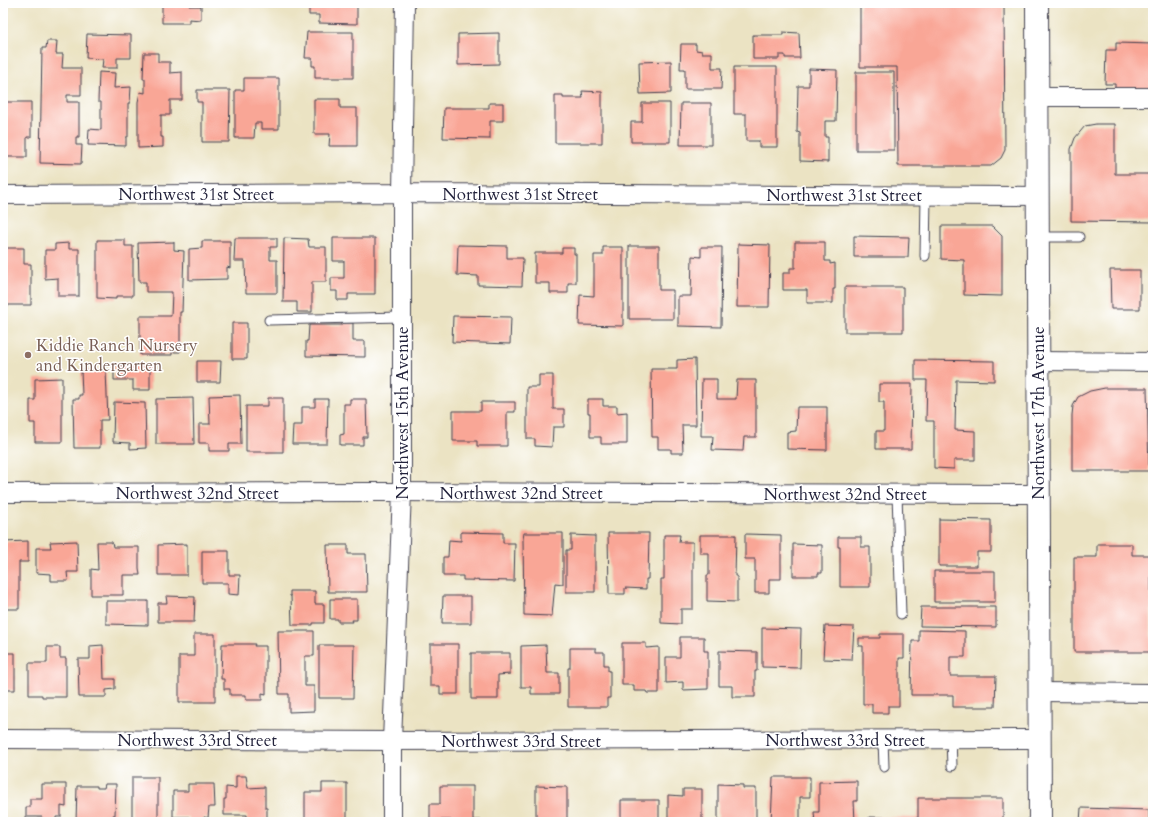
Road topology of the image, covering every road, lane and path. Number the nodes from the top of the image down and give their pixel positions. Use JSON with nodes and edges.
{"nodes":[{"id":1,"x":405,"y":3,"type":"edge"},
{"id":2,"x":1037,"y":3,"type":"edge"},
{"id":3,"x":1037,"y":97,"type":"junction"},
{"id":4,"x":1153,"y":98,"type":"edge"},
{"id":5,"x":402,"y":193,"type":"junction"},
{"id":6,"x":3,"y":195,"type":"edge"},
{"id":7,"x":926,"y":196,"type":"junction"},
{"id":8,"x":1038,"y":196,"type":"junction"},
{"id":9,"x":1038,"y":237,"type":"junction"},
{"id":10,"x":1079,"y":237,"type":"dead end"},
{"id":11,"x":925,"y":256,"type":"dead end"},
{"id":12,"x":402,"y":317,"type":"junction"},
{"id":13,"x":269,"y":320,"type":"dead end"},
{"id":14,"x":1039,"y":362,"type":"junction"},
{"id":15,"x":1153,"y":362,"type":"edge"},
{"id":16,"x":402,"y":492,"type":"junction"},
{"id":17,"x":3,"y":493,"type":"edge"},
{"id":18,"x":897,"y":494,"type":"junction"},
{"id":19,"x":1038,"y":494,"type":"junction"},
{"id":20,"x":901,"y":614,"type":"dead end"},
{"id":21,"x":1040,"y":692,"type":"junction"},
{"id":22,"x":1153,"y":693,"type":"edge"},
{"id":23,"x":3,"y":739,"type":"edge"},
{"id":24,"x":951,"y":739,"type":"junction"},
{"id":25,"x":1040,"y":739,"type":"junction"},
{"id":26,"x":883,"y":740,"type":"junction"},
{"id":27,"x":392,"y":741,"type":"junction"},
{"id":28,"x":952,"y":766,"type":"dead end"},
{"id":29,"x":884,"y":767,"type":"dead end"},
{"id":30,"x":392,"y":822,"type":"edge"},
{"id":31,"x":1040,"y":822,"type":"edge"}],
"edges":[{"from":1,"to":5,"type":"street","name":"Northwest 15th Avenue"},
{"from":2,"to":3,"type":"main road","name":"Northwest 17th Avenue"},
{"from":3,"to":4,"type":"street"},
{"from":3,"to":8,"type":"main road","name":"Northwest 17th Avenue"},
{"from":5,"to":6,"type":"street","name":"Northwest 31st Street"},
{"from":5,"to":7,"type":"street","name":"Northwest 31st Street"},
{"from":5,"to":12,"type":"street","name":"Northwest 15th Avenue"},
{"from":7,"to":8,"type":"street","name":"Northwest 31st Street"},
{"from":7,"to":11,"type":"lane"},
{"from":8,"to":9,"type":"main road","name":"Northwest 17th Avenue"},
{"from":9,"to":10,"type":"lane"},
{"from":9,"to":14,"type":"main road","name":"Northwest 17th Avenue"},
{"from":12,"to":13,"type":"lane"},
{"from":12,"to":16,"type":"street","name":"Northwest 15th Avenue"},
{"from":14,"to":15,"type":"street"},
{"from":14,"to":19,"type":"main road","name":"Northwest 17th Avenue"},
{"from":16,"to":17,"type":"street","name":"Northwest 32nd Street"},
{"from":16,"to":18,"type":"street","name":"Northwest 32nd Street"},
{"from":16,"to":27,"type":"street","name":"Northwest 15th Avenue"},
{"from":18,"to":19,"type":"street","name":"Northwest 32nd Street"},
{"from":18,"to":20,"type":"lane"},
{"from":19,"to":21,"type":"main road","name":"Northwest 17th Avenue"},
{"from":21,"to":22,"type":"street"},
{"from":21,"to":25,"type":"main road","name":"Northwest 17th Avenue"},
{"from":23,"to":27,"type":"street","name":"Northwest 33rd Street"},
{"from":24,"to":25,"type":"street","name":"Northwest 33rd Street"},
{"from":24,"to":26,"type":"street","name":"Northwest 33rd Street"},
{"from":24,"to":28,"type":"lane"},
{"from":25,"to":31,"type":"main road","name":"Northwest 17th Avenue"},
{"from":26,"to":27,"type":"street","name":"Northwest 33rd Street"},
{"from":26,"to":29,"type":"lane"},
{"from":27,"to":30,"type":"street","name":"Northwest 15th Avenue"}]}
